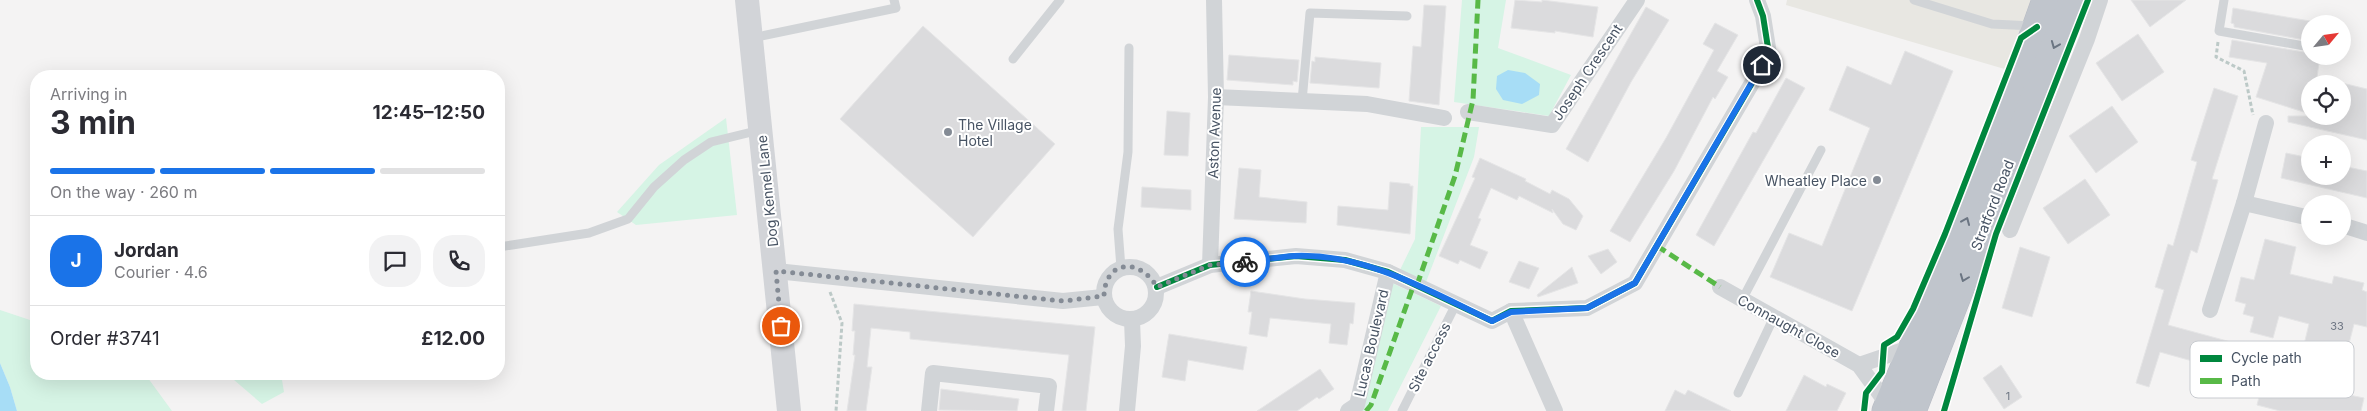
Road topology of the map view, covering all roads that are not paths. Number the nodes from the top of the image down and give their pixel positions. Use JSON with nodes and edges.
{"nodes":[{"id":1,"x":747,"y":0,"type":"edge"},
{"id":2,"x":894,"y":0,"type":"edge"},
{"id":3,"x":1060,"y":0,"type":"edge"},
{"id":4,"x":1214,"y":0,"type":"edge"},
{"id":5,"x":1637,"y":0,"type":"edge"},
{"id":6,"x":1757,"y":0,"type":"edge"},
{"id":7,"x":1914,"y":0,"type":"edge"},
{"id":8,"x":2046,"y":0,"type":"edge"},
{"id":9,"x":2073,"y":0,"type":"edge"},
{"id":10,"x":2100,"y":0,"type":"edge"},
{"id":11,"x":2224,"y":0,"type":"edge"},
{"id":12,"x":1406,"y":16,"type":"dead end"},
{"id":13,"x":2037,"y":27,"type":"junction"},
{"id":14,"x":752,"y":38,"type":"junction"},
{"id":15,"x":2301,"y":46,"type":"edge"},
{"id":16,"x":1130,"y":48,"type":"dead end"},
{"id":17,"x":1013,"y":59,"type":"dead end"},
{"id":18,"x":1216,"y":97,"type":"junction"},
{"id":19,"x":1302,"y":101,"type":"junction"},
{"id":20,"x":1468,"y":112,"type":"dead end"},
{"id":21,"x":1444,"y":118,"type":"dead end"},
{"id":22,"x":2266,"y":123,"type":"road end"},
{"id":23,"x":761,"y":130,"type":"junction"},
{"id":24,"x":1821,"y":150,"type":"dead end"},
{"id":25,"x":2244,"y":202,"type":"junction"},
{"id":26,"x":2301,"y":216,"type":"edge"},
{"id":27,"x":2351,"y":227,"type":"edge"},
{"id":28,"x":2010,"y":230,"type":"dead end"},
{"id":29,"x":2367,"y":233,"type":"edge"},
{"id":30,"x":505,"y":246,"type":"edge"},
{"id":31,"x":1210,"y":265,"type":"junction"},
{"id":32,"x":1121,"y":268,"type":"junction"},
{"id":33,"x":776,"y":271,"type":"junction"},
{"id":34,"x":1388,"y":272,"type":"junction"},
{"id":35,"x":1157,"y":287,"type":"junction"},
{"id":36,"x":1720,"y":287,"type":"dead end"},
{"id":37,"x":1104,"y":296,"type":"junction"},
{"id":38,"x":1742,"y":300,"type":"junction"},
{"id":39,"x":1456,"y":304,"type":"junction"},
{"id":40,"x":2210,"y":310,"type":"dead end"},
{"id":41,"x":1511,"y":312,"type":"junction"},
{"id":42,"x":1773,"y":319,"type":"junction"},
{"id":43,"x":1132,"y":320,"type":"junction"},
{"id":44,"x":1912,"y":347,"type":"junction"},
{"id":45,"x":1859,"y":365,"type":"junction"},
{"id":46,"x":1738,"y":392,"type":"dead end"},
{"id":47,"x":1895,"y":409,"type":"edge"},
{"id":48,"x":789,"y":411,"type":"edge"},
{"id":49,"x":929,"y":411,"type":"edge"},
{"id":50,"x":1046,"y":411,"type":"edge"},
{"id":51,"x":1127,"y":411,"type":"edge"},
{"id":52,"x":1348,"y":411,"type":"edge"},
{"id":53,"x":1402,"y":411,"type":"edge"},
{"id":54,"x":1555,"y":411,"type":"edge"}],
"edges":[{"from":1,"to":14,"type":"street","name":"Dog Kennel Lane"},
{"from":2,"to":14,"type":"lane"},
{"from":3,"to":17,"type":"lane"},
{"from":4,"to":18,"type":"street","name":"Aston Avenue"},
{"from":5,"to":20,"type":"street","name":"Joseph Crescent"},
{"from":6,"to":41,"type":"street"},
{"from":7,"to":13,"type":"lane"},
{"from":8,"to":13,"type":"highway","name":"Stratford Road"},
{"from":9,"to":47,"type":"highway","name":"Stratford Road","one_way":true},
{"from":10,"to":28,"type":"street"},
{"from":11,"to":15,"type":"lane"},
{"from":12,"to":19,"type":"lane"},
{"from":44,"to":13,"type":"highway","name":"Stratford Road","one_way":true},
{"from":14,"to":23,"type":"street","name":"Dog Kennel Lane"},
{"from":16,"to":32,"type":"lane"},
{"from":18,"to":19,"type":"street"},
{"from":18,"to":31,"type":"street","name":"Aston Avenue"},
{"from":19,"to":21,"type":"street"},
{"from":22,"to":25,"type":"street"},
{"from":23,"to":30,"type":"lane"},
{"from":23,"to":33,"type":"street","name":"Dog Kennel Lane"},
{"from":24,"to":38,"type":"lane"},
{"from":25,"to":26,"type":"street"},
{"from":25,"to":40,"type":"street"},
{"from":27,"to":29,"type":"street"},
{"from":31,"to":34,"type":"street"},
{"from":31,"to":35,"type":"street"},
{"from":32,"to":35,"type":"street"},
{"from":32,"to":37,"type":"street"},
{"from":33,"to":37,"type":"street"},
{"from":33,"to":48,"type":"street","name":"Dog Kennel Lane"},
{"from":34,"to":39,"type":"street"},
{"from":34,"to":52,"type":"street","name":"Lucas Boulevard"},
{"from":35,"to":43,"type":"street"},
{"from":36,"to":38,"type":"street","name":"Connaught Close"},
{"from":37,"to":43,"type":"street"},
{"from":38,"to":42,"type":"street","name":"Connaught Close"},
{"from":39,"to":41,"type":"street"},
{"from":39,"to":53,"type":"lane","name":"Site access"},
{"from":41,"to":54,"type":"street"},
{"from":42,"to":45,"type":"street","name":"Connaught Close"},
{"from":42,"to":46,"type":"lane"},
{"from":43,"to":51,"type":"street"},
{"from":44,"to":45,"type":"street"},
{"from":44,"to":47,"type":"highway","name":"Stratford Road"},
{"from":45,"to":47,"type":"street","name":"Connaught Close"},
{"from":49,"to":50,"type":"street"}]}
